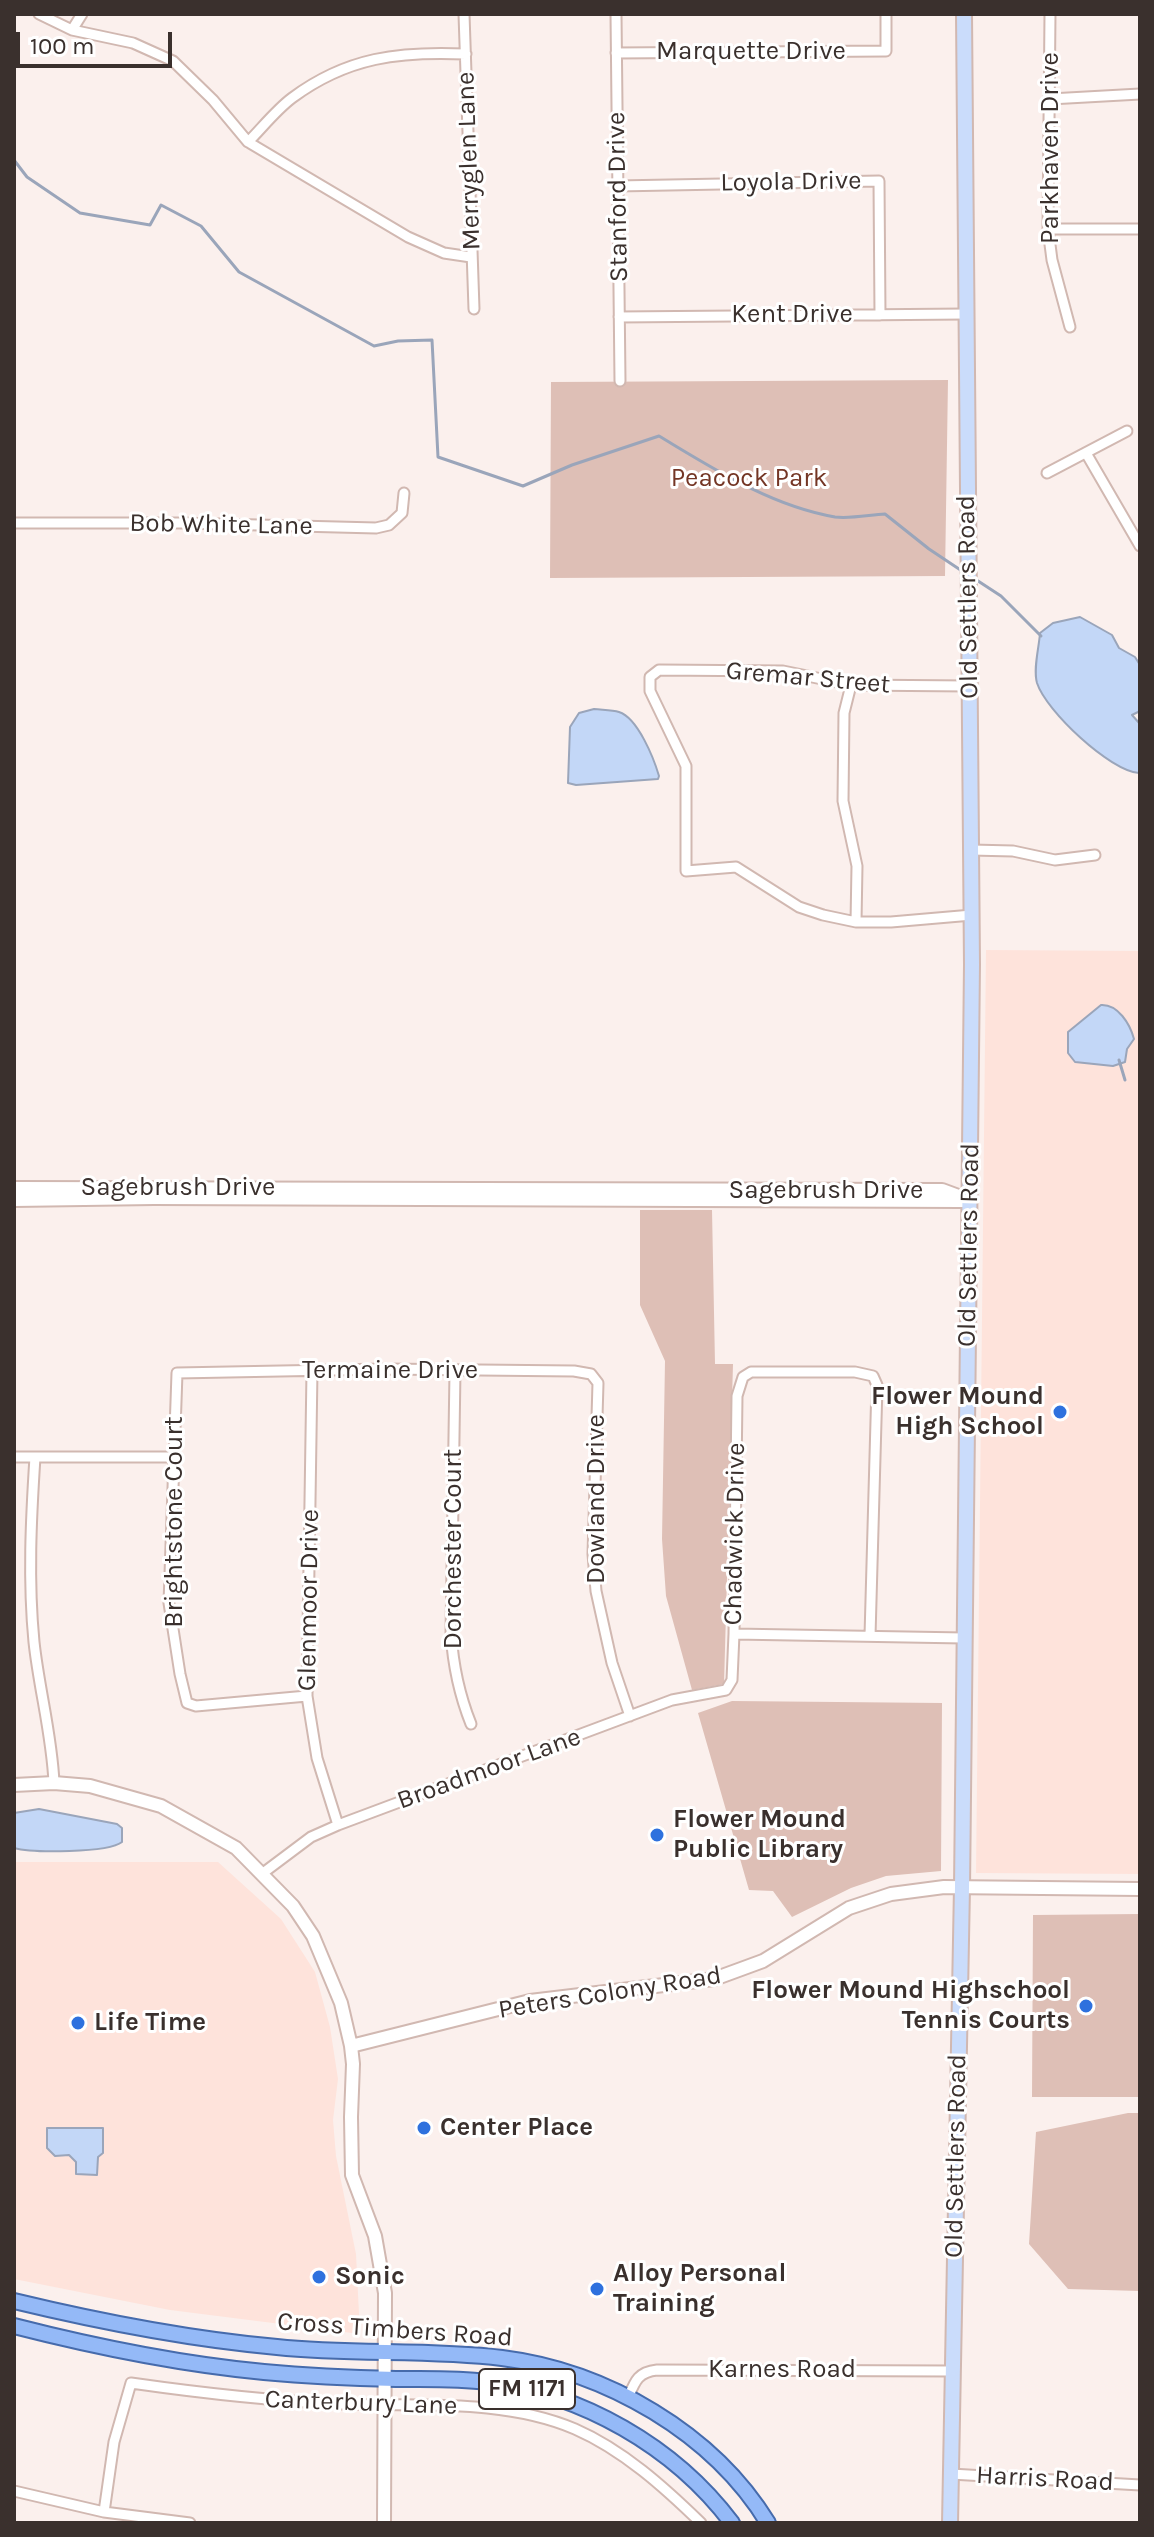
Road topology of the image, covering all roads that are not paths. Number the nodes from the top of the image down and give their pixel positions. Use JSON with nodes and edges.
{"nodes":[{"id":1,"x":39,"y":14,"type":"edge"},
{"id":2,"x":82,"y":14,"type":"edge"},
{"id":3,"x":464,"y":14,"type":"edge"},
{"id":4,"x":616,"y":14,"type":"edge"},
{"id":5,"x":886,"y":14,"type":"edge"},
{"id":6,"x":964,"y":14,"type":"edge"},
{"id":7,"x":1050,"y":14,"type":"edge"},
{"id":8,"x":72,"y":30,"type":"junction"},
{"id":9,"x":616,"y":53,"type":"junction"},
{"id":10,"x":466,"y":54,"type":"junction"},
{"id":11,"x":1140,"y":94,"type":"edge"},
{"id":12,"x":1050,"y":99,"type":"junction"},
{"id":13,"x":248,"y":142,"type":"junction"},
{"id":14,"x":617,"y":186,"type":"junction"},
{"id":15,"x":1048,"y":229,"type":"junction"},
{"id":16,"x":1140,"y":229,"type":"edge"},
{"id":17,"x":471,"y":257,"type":"junction"},
{"id":18,"x":474,"y":309,"type":"dead end"},
{"id":19,"x":966,"y":314,"type":"junction"},
{"id":20,"x":880,"y":315,"type":"junction"},
{"id":21,"x":619,"y":317,"type":"junction"},
{"id":22,"x":1070,"y":327,"type":"dead end"},
{"id":23,"x":620,"y":381,"type":"dead end"},
{"id":24,"x":1127,"y":431,"type":"dead end"},
{"id":25,"x":1086,"y":453,"type":"junction"},
{"id":26,"x":1047,"y":473,"type":"dead end"},
{"id":27,"x":404,"y":493,"type":"dead end"},
{"id":28,"x":14,"y":523,"type":"edge"},
{"id":29,"x":1140,"y":546,"type":"edge"},
{"id":30,"x":851,"y":685,"type":"junction"},
{"id":31,"x":969,"y":686,"type":"junction"},
{"id":32,"x":971,"y":850,"type":"junction"},
{"id":33,"x":1095,"y":855,"type":"dead end"},
{"id":34,"x":972,"y":915,"type":"junction"},
{"id":35,"x":856,"y":922,"type":"junction"},
{"id":36,"x":14,"y":1188,"type":"edge"},
{"id":37,"x":548,"y":1196,"type":"junction"},
{"id":38,"x":14,"y":1200,"type":"edge"},
{"id":39,"x":969,"y":1200,"type":"junction"},
{"id":40,"x":312,"y":1371,"type":"junction"},
{"id":41,"x":455,"y":1371,"type":"junction"},
{"id":42,"x":188,"y":1372,"type":"joint"},
{"id":43,"x":591,"y":1374,"type":"joint"},
{"id":44,"x":14,"y":1457,"type":"edge"},
{"id":45,"x":35,"y":1457,"type":"junction"},
{"id":46,"x":172,"y":1457,"type":"junction"},
{"id":47,"x":734,"y":1634,"type":"junction"},
{"id":48,"x":870,"y":1636,"type":"junction"},
{"id":49,"x":964,"y":1638,"type":"junction"},
{"id":50,"x":726,"y":1690,"type":"joint"},
{"id":51,"x":307,"y":1696,"type":"junction"},
{"id":52,"x":630,"y":1716,"type":"junction"},
{"id":53,"x":471,"y":1724,"type":"dead end"},
{"id":54,"x":54,"y":1783,"type":"junction"},
{"id":55,"x":14,"y":1785,"type":"edge"},
{"id":56,"x":338,"y":1825,"type":"junction"},
{"id":57,"x":263,"y":1873,"type":"junction"},
{"id":58,"x":962,"y":1887,"type":"junction"},
{"id":59,"x":1140,"y":1889,"type":"edge"},
{"id":60,"x":351,"y":2046,"type":"junction"},
{"id":61,"x":14,"y":2301,"type":"edge"},
{"id":62,"x":14,"y":2326,"type":"edge"},
{"id":63,"x":385,"y":2353,"type":"junction"},
{"id":64,"x":952,"y":2371,"type":"junction"},
{"id":65,"x":385,"y":2379,"type":"junction"},
{"id":66,"x":628,"y":2398,"type":"junction"},
{"id":67,"x":384,"y":2406,"type":"junction"},
{"id":68,"x":951,"y":2474,"type":"junction"},
{"id":69,"x":1140,"y":2485,"type":"edge"},
{"id":70,"x":14,"y":2491,"type":"edge"},
{"id":71,"x":104,"y":2512,"type":"junction"},
{"id":72,"x":190,"y":2523,"type":"edge"},
{"id":73,"x":384,"y":2523,"type":"edge"},
{"id":74,"x":701,"y":2523,"type":"edge"},
{"id":75,"x":732,"y":2523,"type":"edge"},
{"id":76,"x":768,"y":2523,"type":"edge"},
{"id":77,"x":950,"y":2523,"type":"edge"}],
"edges":[{"from":1,"to":8,"type":"street"},
{"from":2,"to":8,"type":"street"},
{"from":3,"to":10,"type":"street","name":"Merryglen Lane"},
{"from":4,"to":9,"type":"street","name":"Stanford Drive"},
{"from":5,"to":9,"type":"street","name":"Marquette Drive"},
{"from":6,"to":19,"type":"main road","name":"Old Settlers Road"},
{"from":7,"to":12,"type":"street","name":"Parkhaven Drive"},
{"from":8,"to":13,"type":"street"},
{"from":9,"to":14,"type":"street","name":"Stanford Drive"},
{"from":10,"to":13,"type":"street"},
{"from":10,"to":17,"type":"street","name":"Merryglen Lane"},
{"from":11,"to":12,"type":"street"},
{"from":12,"to":15,"type":"street","name":"Parkhaven Drive"},
{"from":13,"to":17,"type":"street"},
{"from":14,"to":20,"type":"street","name":"Loyola Drive"},
{"from":14,"to":21,"type":"street","name":"Stanford Drive"},
{"from":15,"to":16,"type":"street"},
{"from":15,"to":22,"type":"street","name":"Parkhaven Drive"},
{"from":17,"to":18,"type":"street","name":"Merryglen Lane"},
{"from":19,"to":20,"type":"street","name":"Kent Drive"},
{"from":19,"to":31,"type":"main road","name":"Old Settlers Road"},
{"from":20,"to":21,"type":"street","name":"Kent Drive"},
{"from":21,"to":23,"type":"street","name":"Stanford Drive"},
{"from":24,"to":25,"type":"street"},
{"from":25,"to":26,"type":"street"},
{"from":25,"to":29,"type":"street"},
{"from":27,"to":28,"type":"street","name":"Bob White Lane"},
{"from":30,"to":31,"type":"street","name":"Gremar Street"},
{"from":30,"to":35,"type":"street"},
{"from":30,"to":35,"type":"street","name":"Gremar Street"},
{"from":31,"to":32,"type":"main road","name":"Old Settlers Road"},
{"from":32,"to":33,"type":"street"},
{"from":32,"to":34,"type":"main road","name":"Old Settlers Road"},
{"from":34,"to":35,"type":"street"},
{"from":34,"to":39,"type":"main road","name":"Old Settlers Road"},
{"from":36,"to":37,"type":"street","name":"Sagebrush Drive"},
{"from":37,"to":38,"type":"street","name":"Sagebrush Drive"},
{"from":37,"to":39,"type":"street","name":"Sagebrush Drive"},
{"from":39,"to":49,"type":"main road","name":"Old Settlers Road"},
{"from":40,"to":41,"type":"street","name":"Termaine Drive"},
{"from":40,"to":42,"type":"street","name":"Termaine Drive"},
{"from":40,"to":51,"type":"street","name":"Glenmoor Drive"},
{"from":41,"to":43,"type":"street","name":"Termaine Drive"},
{"from":41,"to":53,"type":"street","name":"Dorchester Court"},
{"from":42,"to":46,"type":"street","name":"Brightstone Court"},
{"from":43,"to":52,"type":"street","name":"Dowland Drive"},
{"from":44,"to":45,"type":"street"},
{"from":45,"to":46,"type":"street"},
{"from":45,"to":54,"type":"street"},
{"from":46,"to":51,"type":"street","name":"Brightstone Court"},
{"from":47,"to":48,"type":"street"},
{"from":47,"to":48,"type":"street","name":"Chadwick Drive"},
{"from":47,"to":50,"type":"street","name":"Chadwick Drive"},
{"from":48,"to":49,"type":"street"},
{"from":49,"to":58,"type":"main road","name":"Old Settlers Road"},
{"from":50,"to":52,"type":"street","name":"Broadmoor Lane"},
{"from":51,"to":56,"type":"street","name":"Glenmoor Drive"},
{"from":52,"to":56,"type":"street","name":"Broadmoor Lane"},
{"from":54,"to":55,"type":"street"},
{"from":54,"to":57,"type":"street"},
{"from":56,"to":57,"type":"street","name":"Broadmoor Lane"},
{"from":57,"to":60,"type":"street"},
{"from":58,"to":59,"type":"street","name":"Peters Colony Road"},
{"from":58,"to":60,"type":"street","name":"Peters Colony Road"},
{"from":58,"to":64,"type":"main road","name":"Old Settlers Road"},
{"from":60,"to":63,"type":"street"},
{"from":61,"to":63,"type":"main road","name":"Cross Timbers Road","number":"FM 1171"},
{"from":62,"to":65,"type":"main road","name":"Cross Timbers Road","number":"FM 1171"},
{"from":63,"to":65,"type":"street"},
{"from":63,"to":66,"type":"main road","name":"Cross Timbers Road","number":"FM 1171"},
{"from":64,"to":66,"type":"street","name":"Karnes Road"},
{"from":64,"to":68,"type":"main road","name":"Old Settlers Road"},
{"from":65,"to":67,"type":"street"},
{"from":65,"to":75,"type":"main road","name":"Cross Timbers Road","number":"FM 1171"},
{"from":66,"to":76,"type":"main road","name":"Cross Timbers Road","number":"FM 1171"},
{"from":67,"to":71,"type":"street","name":"Canterbury Lane"},
{"from":67,"to":73,"type":"street"},
{"from":67,"to":74,"type":"street","name":"Canterbury Lane"},
{"from":68,"to":69,"type":"street","name":"Harris Road"},
{"from":68,"to":77,"type":"main road","name":"Old Settlers Road"},
{"from":70,"to":71,"type":"street"},
{"from":71,"to":72,"type":"street"}]}
